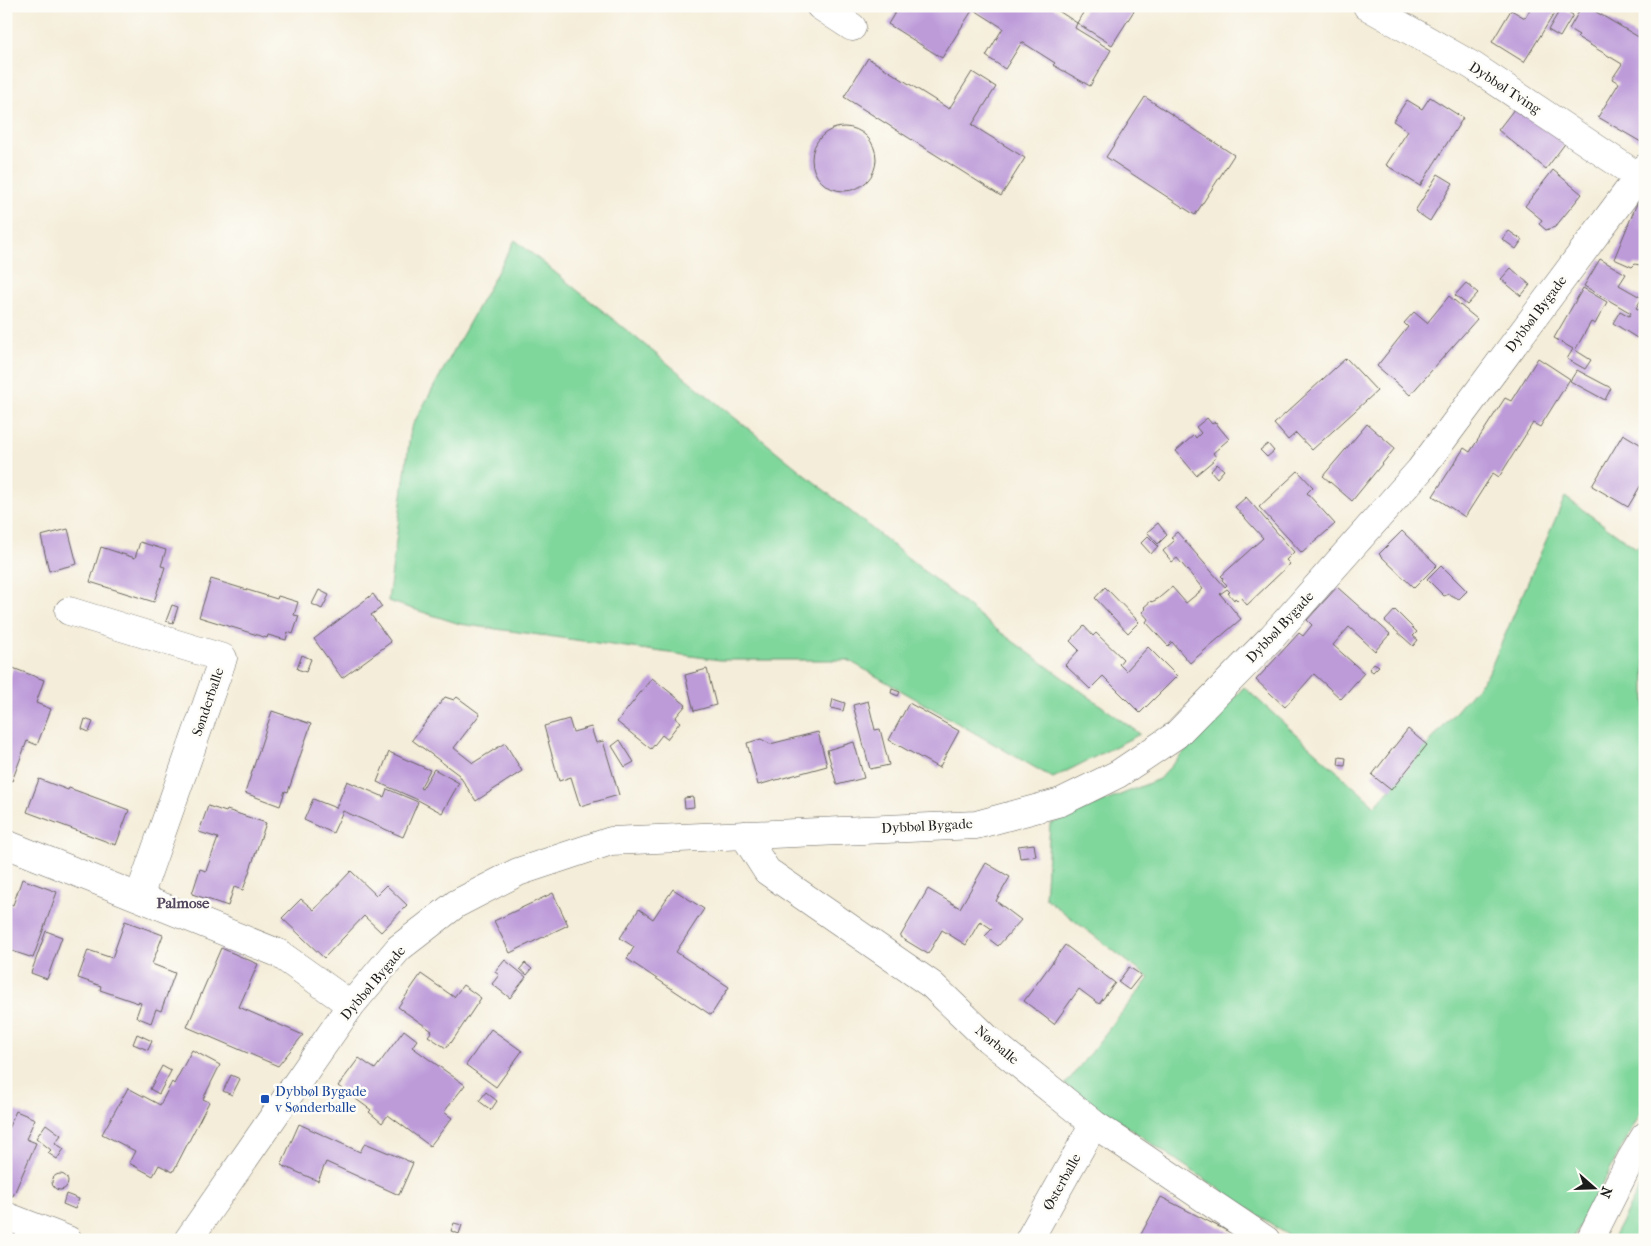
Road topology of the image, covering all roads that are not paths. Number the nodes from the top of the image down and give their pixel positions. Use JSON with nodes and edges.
{"nodes":[{"id":1,"x":820,"y":6,"type":"edge"},
{"id":2,"x":1367,"y":6,"type":"edge"},
{"id":3,"x":852,"y":27,"type":"dead end"},
{"id":4,"x":1643,"y":175,"type":"edge"},
{"id":5,"x":69,"y":611,"type":"dead end"},
{"id":6,"x":744,"y":835,"type":"junction"},
{"id":7,"x":6,"y":844,"type":"edge"},
{"id":8,"x":139,"y":897,"type":"junction"},
{"id":9,"x":351,"y":1006,"type":"junction"},
{"id":10,"x":1094,"y":1124,"type":"junction"},
{"id":11,"x":1645,"y":1136,"type":"edge"},
{"id":12,"x":6,"y":1216,"type":"edge"},
{"id":13,"x":68,"y":1240,"type":"edge"},
{"id":14,"x":188,"y":1240,"type":"edge"},
{"id":15,"x":1029,"y":1240,"type":"edge"},
{"id":16,"x":1266,"y":1240,"type":"edge"},
{"id":17,"x":1590,"y":1240,"type":"edge"}],
"edges":[{"from":1,"to":3,"type":"street"},
{"from":2,"to":4,"type":"street","name":"Dybbøl Tving"},
{"from":4,"to":6,"type":"street","name":"Dybbøl Bygade"},
{"from":5,"to":8,"type":"street","name":"Sønderballe"},
{"from":6,"to":9,"type":"street","name":"Dybbøl Bygade"},
{"from":6,"to":10,"type":"street","name":"Nørballe"},
{"from":7,"to":8,"type":"street"},
{"from":8,"to":9,"type":"street"},
{"from":9,"to":14,"type":"street","name":"Dybbøl Bygade"},
{"from":10,"to":15,"type":"street","name":"Østerballe"},
{"from":10,"to":16,"type":"street","name":"Nørballe"},
{"from":11,"to":17,"type":"street"},
{"from":12,"to":13,"type":"street"}]}
